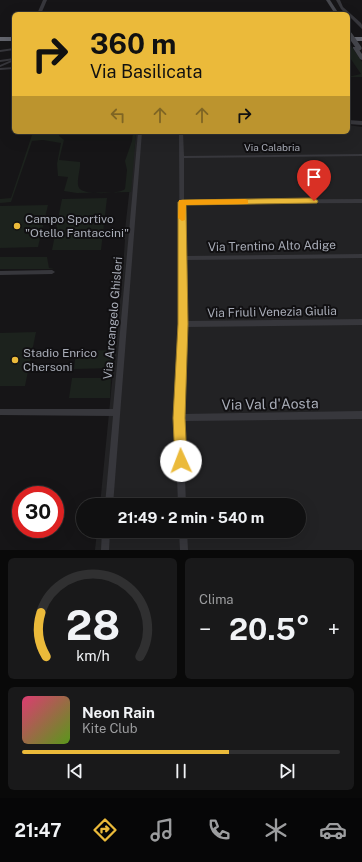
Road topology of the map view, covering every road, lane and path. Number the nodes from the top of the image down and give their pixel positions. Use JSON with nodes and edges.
{"nodes":[{"id":1,"x":45,"y":0,"type":"edge"},
{"id":2,"x":324,"y":0,"type":"edge"},
{"id":3,"x":328,"y":0,"type":"edge"},
{"id":4,"x":338,"y":0,"type":"edge"},
{"id":5,"x":40,"y":12,"type":"edge"},
{"id":6,"x":333,"y":12,"type":"edge"},
{"id":7,"x":337,"y":12,"type":"edge"},
{"id":8,"x":347,"y":12,"type":"edge"},
{"id":9,"x":350,"y":14,"type":"edge"},
{"id":10,"x":362,"y":28,"type":"edge"},
{"id":11,"x":350,"y":38,"type":"edge"},
{"id":12,"x":0,"y":40,"type":"edge"},
{"id":13,"x":12,"y":40,"type":"edge"},
{"id":14,"x":360,"y":46,"type":"edge"},
{"id":15,"x":12,"y":49,"type":"edge"},
{"id":16,"x":1,"y":51,"type":"edge"},
{"id":17,"x":362,"y":58,"type":"edge"},
{"id":18,"x":12,"y":59,"type":"edge"},
{"id":19,"x":0,"y":61,"type":"edge"},
{"id":20,"x":12,"y":61,"type":"edge"},
{"id":21,"x":7,"y":65,"type":"junction"},
{"id":22,"x":12,"y":67,"type":"edge"},
{"id":23,"x":0,"y":68,"type":"edge"},
{"id":24,"x":362,"y":117,"type":"edge"},
{"id":25,"x":350,"y":118,"type":"edge"},
{"id":26,"x":350,"y":122,"type":"edge"},
{"id":27,"x":362,"y":123,"type":"edge"},
{"id":28,"x":140,"y":134,"type":"edge"},
{"id":29,"x":181,"y":134,"type":"edge"},
{"id":30,"x":362,"y":155,"type":"edge"},
{"id":31,"x":182,"y":157,"type":"junction"},
{"id":32,"x":362,"y":200,"type":"edge"},
{"id":33,"x":182,"y":202,"type":"junction"},
{"id":34,"x":362,"y":256,"type":"edge"},
{"id":35,"x":183,"y":258,"type":"junction"},
{"id":36,"x":52,"y":272,"type":"dead end"},
{"id":37,"x":0,"y":273,"type":"edge"},
{"id":38,"x":362,"y":322,"type":"edge"},
{"id":39,"x":183,"y":324,"type":"junction"},
{"id":40,"x":0,"y":412,"type":"edge"},
{"id":41,"x":117,"y":413,"type":"junction"},
{"id":42,"x":362,"y":415,"type":"edge"},
{"id":43,"x":179,"y":418,"type":"junction"},
{"id":44,"x":110,"y":498,"type":"edge"},
{"id":45,"x":182,"y":498,"type":"edge"},
{"id":46,"x":106,"y":538,"type":"edge"},
{"id":47,"x":183,"y":538,"type":"edge"},
{"id":48,"x":105,"y":550,"type":"edge"},
{"id":49,"x":184,"y":550,"type":"edge"}],
"edges":[{"from":1,"to":5,"type":"street"},
{"from":2,"to":6,"type":"main road"},
{"from":3,"to":7,"type":"main road"},
{"from":4,"to":8,"type":"street"},
{"from":9,"to":10,"type":"street"},
{"from":11,"to":14,"type":"highway"},
{"from":12,"to":13,"type":"highway"},
{"from":14,"to":17,"type":"main road"},
{"from":15,"to":16,"type":"street"},
{"from":18,"to":19,"type":"street"},
{"from":20,"to":21,"type":"street"},
{"from":21,"to":22,"type":"street"},
{"from":21,"to":23,"type":"street"},
{"from":24,"to":25,"type":"street"},
{"from":26,"to":27,"type":"street"},
{"from":28,"to":41,"type":"street","name":"Via Arcangelo Ghisleri"},
{"from":29,"to":31,"type":"street"},
{"from":30,"to":31,"type":"street","name":"Via Calabria"},
{"from":31,"to":33,"type":"street"},
{"from":32,"to":33,"type":"street"},
{"from":33,"to":35,"type":"street"},
{"from":34,"to":35,"type":"street","name":"Via Trentino Alto Adige"},
{"from":35,"to":39,"type":"street"},
{"from":36,"to":37,"type":"street"},
{"from":38,"to":39,"type":"street","name":"Via Friuli Venezia Giulia"},
{"from":39,"to":43,"type":"street"},
{"from":40,"to":41,"type":"street"},
{"from":41,"to":44,"type":"street","name":"Via Arcangelo Ghisleri"},
{"from":42,"to":43,"type":"street","name":"Via Val d'Aosta"},
{"from":43,"to":45,"type":"street"},
{"from":46,"to":48,"type":"street"},
{"from":47,"to":49,"type":"street"}]}
